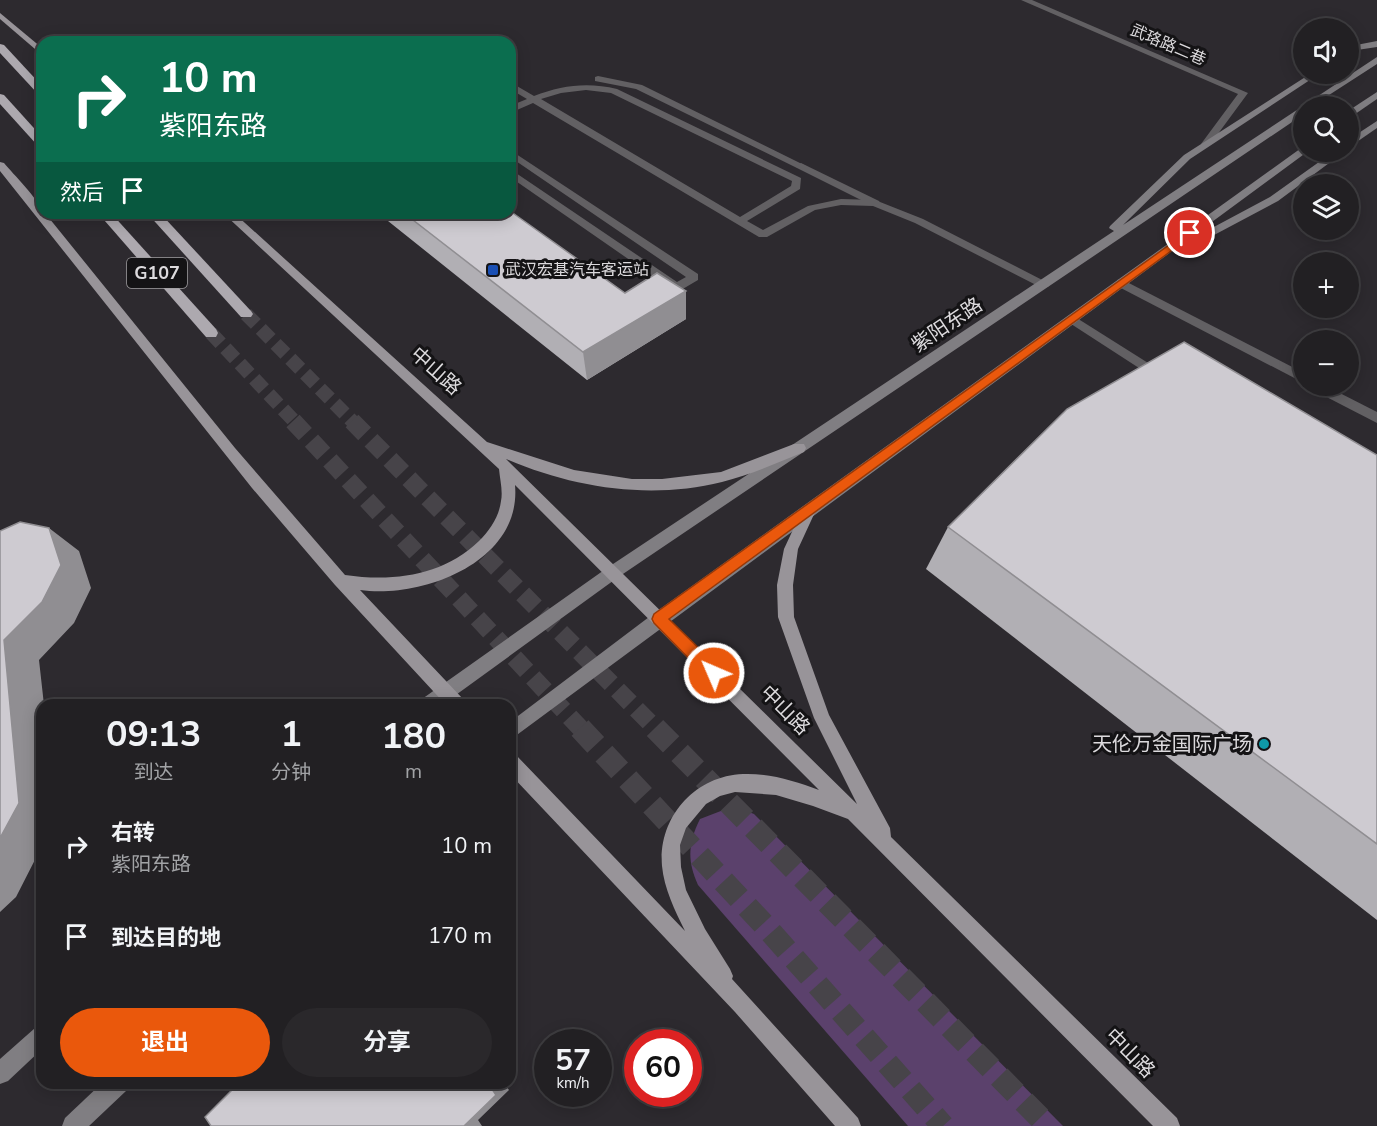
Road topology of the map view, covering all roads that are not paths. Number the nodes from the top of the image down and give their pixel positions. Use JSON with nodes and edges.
{"nodes":[{"id":1,"x":1025,"y":0,"type":"edge"},
{"id":2,"x":0,"y":15,"type":"edge"},
{"id":3,"x":1377,"y":44,"type":"edge"},
{"id":4,"x":0,"y":47,"type":"edge"},
{"id":5,"x":36,"y":47,"type":"edge"},
{"id":6,"x":1359,"y":47,"type":"edge"},
{"id":7,"x":1377,"y":60,"type":"edge"},
{"id":8,"x":1299,"y":84,"type":"edge"},
{"id":9,"x":36,"y":86,"type":"edge"},
{"id":10,"x":516,"y":89,"type":"edge"},
{"id":11,"x":523,"y":93,"type":"junction"},
{"id":12,"x":1377,"y":95,"type":"edge"},
{"id":13,"x":516,"y":96,"type":"edge"},
{"id":14,"x":1322,"y":96,"type":"edge"},
{"id":15,"x":0,"y":97,"type":"edge"},
{"id":16,"x":534,"y":99,"type":"junction"},
{"id":17,"x":516,"y":107,"type":"edge"},
{"id":18,"x":1359,"y":108,"type":"edge"},
{"id":19,"x":1293,"y":116,"type":"edge"},
{"id":20,"x":1377,"y":124,"type":"edge"},
{"id":21,"x":36,"y":137,"type":"edge"},
{"id":22,"x":1359,"y":137,"type":"edge"},
{"id":23,"x":1206,"y":144,"type":"junction"},
{"id":24,"x":516,"y":157,"type":"edge"},
{"id":25,"x":1293,"y":157,"type":"edge"},
{"id":26,"x":1325,"y":162,"type":"edge"},
{"id":27,"x":0,"y":165,"type":"edge"},
{"id":28,"x":516,"y":176,"type":"edge"},
{"id":29,"x":875,"y":203,"type":"junction"},
{"id":30,"x":36,"y":210,"type":"edge"},
{"id":31,"x":43,"y":219,"type":"edge"},
{"id":32,"x":109,"y":219,"type":"edge"},
{"id":33,"x":159,"y":219,"type":"edge"},
{"id":34,"x":235,"y":219,"type":"edge"},
{"id":35,"x":740,"y":221,"type":"junction"},
{"id":36,"x":1089,"y":254,"type":"junction"},
{"id":37,"x":1132,"y":275,"type":"junction"},
{"id":38,"x":1121,"y":283,"type":"junction"},
{"id":39,"x":1044,"y":284,"type":"junction"},
{"id":40,"x":246,"y":314,"type":"tunnel mouth"},
{"id":41,"x":1072,"y":319,"type":"junction"},
{"id":42,"x":211,"y":333,"type":"tunnel mouth"},
{"id":43,"x":1293,"y":373,"type":"edge"},
{"id":44,"x":1170,"y":382,"type":"edge"},
{"id":45,"x":1335,"y":396,"type":"edge"},
{"id":46,"x":1377,"y":418,"type":"edge"},
{"id":47,"x":476,"y":440,"type":"junction"},
{"id":48,"x":799,"y":448,"type":"junction"},
{"id":49,"x":506,"y":467,"type":"junction"},
{"id":50,"x":809,"y":510,"type":"junction"},
{"id":51,"x":612,"y":573,"type":"junction"},
{"id":52,"x":343,"y":581,"type":"junction"},
{"id":53,"x":659,"y":619,"type":"junction"},
{"id":54,"x":445,"y":692,"type":"junction"},
{"id":55,"x":436,"y":699,"type":"edge"},
{"id":56,"x":451,"y":699,"type":"edge"},
{"id":57,"x":516,"y":727,"type":"edge"},
{"id":58,"x":516,"y":767,"type":"edge"},
{"id":59,"x":854,"y":812,"type":"junction"},
{"id":60,"x":890,"y":848,"type":"junction"},
{"id":61,"x":742,"y":1005,"type":"junction"},
{"id":62,"x":36,"y":1040,"type":"edge"},
{"id":63,"x":0,"y":1073,"type":"edge"},
{"id":64,"x":112,"y":1089,"type":"edge"},
{"id":65,"x":73,"y":1126,"type":"edge"},
{"id":66,"x":850,"y":1126,"type":"edge"},
{"id":67,"x":1169,"y":1126,"type":"edge"}],
"edges":[{"from":1,"to":23,"type":"street","name":"武珞路二巷"},
{"from":2,"to":5,"type":"main road"},
{"from":3,"to":6,"type":"main road"},
{"from":4,"to":9,"type":"highway"},
{"from":7,"to":14,"type":"main road"},
{"from":8,"to":23,"type":"main road"},
{"from":10,"to":11,"type":"street"},
{"from":11,"to":13,"type":"street"},
{"from":11,"to":16,"type":"street"},
{"from":11,"to":29,"type":"street"},
{"from":12,"to":18,"type":"main road"},
{"from":15,"to":21,"type":"highway"},
{"from":16,"to":17,"type":"street"},
{"from":16,"to":35,"type":"street"},
{"from":16,"to":35,"type":"street"},
{"from":19,"to":36,"type":"main road","name":"紫阳东路"},
{"from":20,"to":22,"type":"main road"},
{"from":23,"to":36,"type":"main road"},
{"from":24,"to":28,"type":"street"},
{"from":25,"to":37,"type":"main road"},
{"from":26,"to":37,"type":"main road"},
{"from":27,"to":30,"type":"main road"},
{"from":29,"to":35,"type":"street"},
{"from":29,"to":39,"type":"street"},
{"from":31,"to":52,"type":"main road"},
{"from":32,"to":42,"type":"highway","number":"G107"},
{"from":33,"to":40,"type":"highway","number":"G107"},
{"from":34,"to":47,"type":"main road","name":"中山路"},
{"from":36,"to":39,"type":"main road","name":"紫阳东路"},
{"from":37,"to":38,"type":"main road"},
{"from":38,"to":41,"type":"main road"},
{"from":38,"to":43,"type":"street"},
{"from":39,"to":48,"type":"main road","name":"紫阳东路"},
{"from":41,"to":44,"type":"street"},
{"from":41,"to":50,"type":"main road"},
{"from":45,"to":46,"type":"street"},
{"from":47,"to":48,"type":"main road"},
{"from":47,"to":49,"type":"main road","name":"中山路"},
{"from":48,"to":51,"type":"main road","name":"紫阳东路"},
{"from":49,"to":51,"type":"main road","name":"中山路"},
{"from":49,"to":52,"type":"main road"},
{"from":50,"to":53,"type":"main road"},
{"from":50,"to":60,"type":"main road"},
{"from":51,"to":53,"type":"main road","name":"中山路"},
{"from":51,"to":54,"type":"main road","name":"紫阳东路"},
{"from":52,"to":54,"type":"main road"},
{"from":53,"to":57,"type":"main road"},
{"from":53,"to":59,"type":"main road","name":"中山路"},
{"from":54,"to":55,"type":"main road","name":"紫阳东路"},
{"from":54,"to":56,"type":"main road"},
{"from":58,"to":61,"type":"main road"},
{"from":59,"to":60,"type":"main road","name":"中山路"},
{"from":59,"to":61,"type":"main road"},
{"from":60,"to":67,"type":"main road","name":"中山路"},
{"from":61,"to":66,"type":"main road"},
{"from":62,"to":63,"type":"main road"},
{"from":64,"to":65,"type":"main road"}]}
